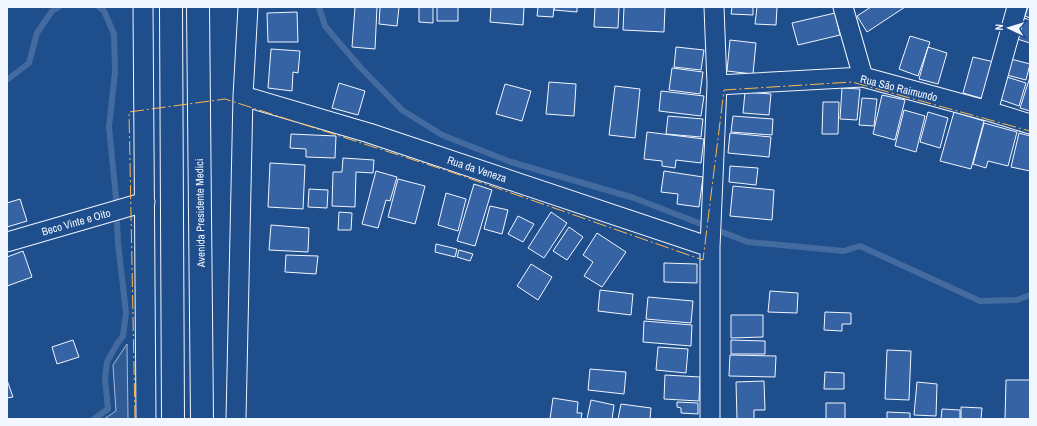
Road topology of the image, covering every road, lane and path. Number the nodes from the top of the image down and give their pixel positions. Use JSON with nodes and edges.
{"nodes":[{"id":1,"x":143,"y":7,"type":"edge"},
{"id":2,"x":171,"y":7,"type":"edge"},
{"id":3,"x":198,"y":7,"type":"edge"},
{"id":4,"x":248,"y":7,"type":"edge"},
{"id":5,"x":714,"y":7,"type":"edge"},
{"id":6,"x":843,"y":7,"type":"edge"},
{"id":7,"x":1017,"y":7,"type":"edge"},
{"id":8,"x":863,"y":77,"type":"junction"},
{"id":9,"x":717,"y":85,"type":"junction"},
{"id":10,"x":243,"y":96,"type":"junction"},
{"id":11,"x":988,"y":111,"type":"junction"},
{"id":12,"x":1030,"y":124,"type":"edge"},
{"id":13,"x":145,"y":202,"type":"junction"},
{"id":14,"x":7,"y":242,"type":"edge"},
{"id":15,"x":710,"y":245,"type":"junction"},
{"id":16,"x":146,"y":419,"type":"edge"},
{"id":17,"x":173,"y":419,"type":"edge"},
{"id":18,"x":202,"y":419,"type":"edge"},
{"id":19,"x":236,"y":419,"type":"edge"},
{"id":20,"x":710,"y":419,"type":"edge"}],
"edges":[{"from":1,"to":13,"type":"street"},
{"from":2,"to":17,"type":"main road"},
{"from":3,"to":18,"type":"main road","name":"Avenida Presidente Medici"},
{"from":4,"to":10,"type":"street"},
{"from":5,"to":9,"type":"street"},
{"from":6,"to":8,"type":"street"},
{"from":7,"to":11,"type":"street"},
{"from":8,"to":9,"type":"street","name":"Rua São Raimundo"},
{"from":8,"to":11,"type":"street","name":"Rua São Raimundo"},
{"from":9,"to":15,"type":"street"},
{"from":10,"to":15,"type":"street","name":"Rua da Veneza"},
{"from":10,"to":19,"type":"street"},
{"from":11,"to":12,"type":"street","name":"Rua São Raimundo"},
{"from":13,"to":14,"type":"street","name":"Beco Vinte e Oito"},
{"from":13,"to":16,"type":"street"},
{"from":15,"to":20,"type":"street"}]}
